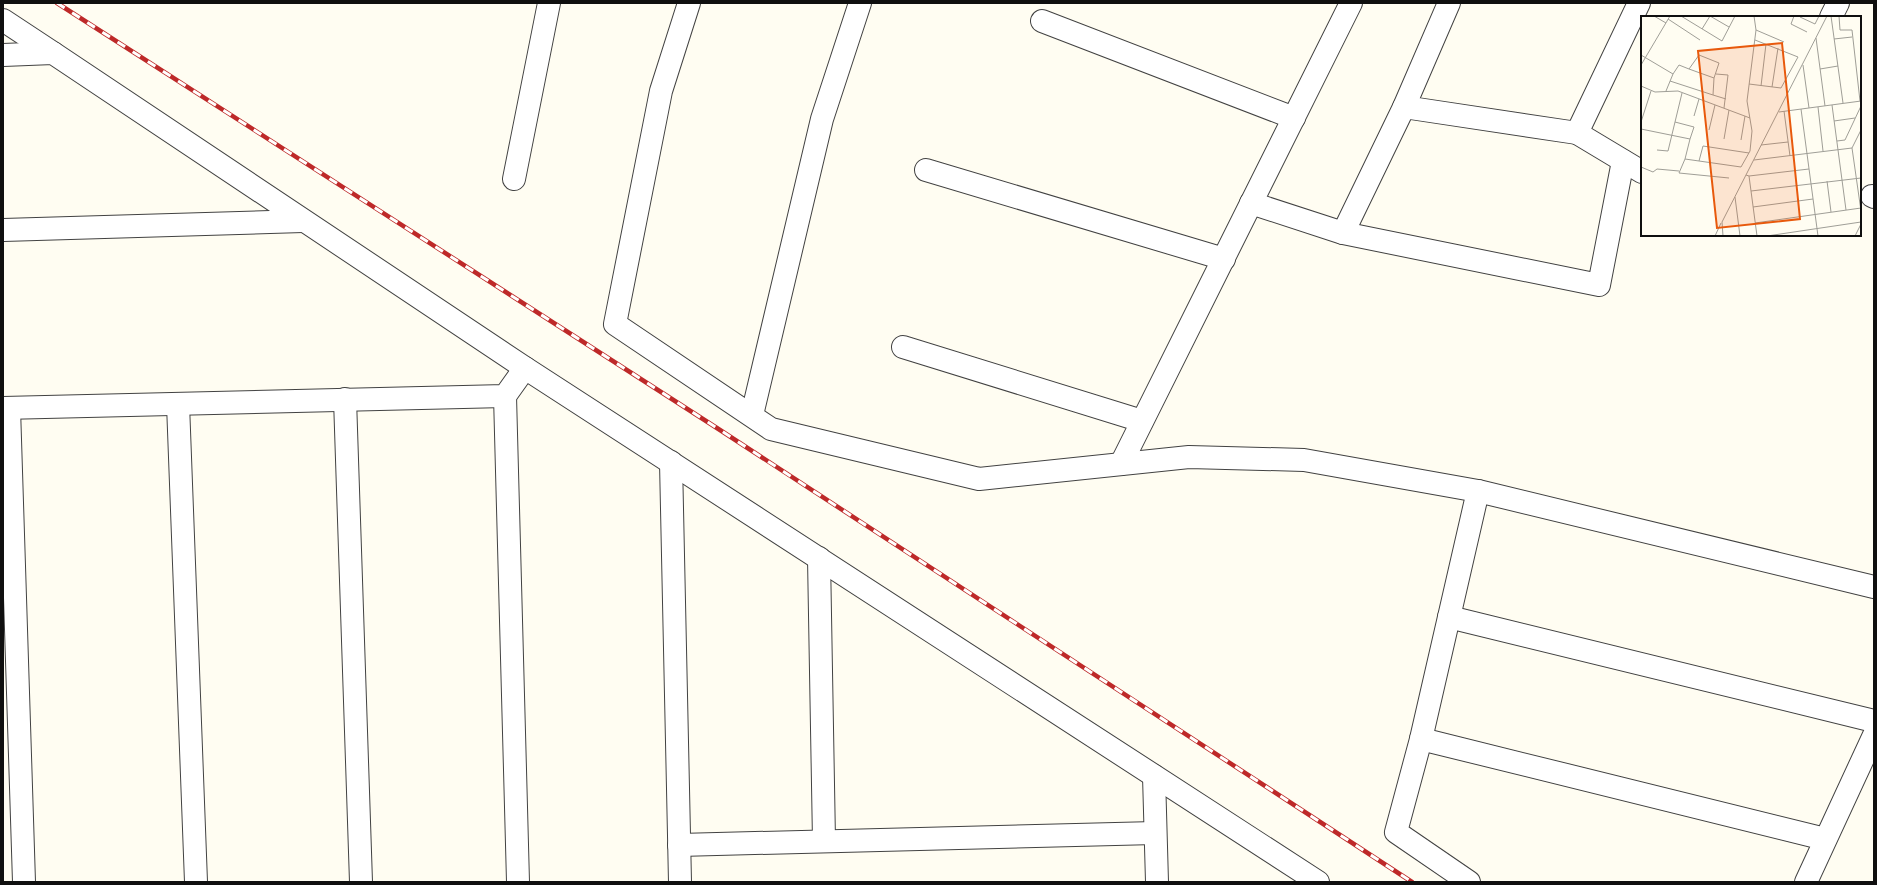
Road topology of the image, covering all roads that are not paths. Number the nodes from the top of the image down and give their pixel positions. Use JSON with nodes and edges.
{"nodes":[{"id":1,"x":548,"y":3,"type":"edge"},
{"id":2,"x":689,"y":3,"type":"edge"},
{"id":3,"x":860,"y":3,"type":"edge"},
{"id":4,"x":1351,"y":3,"type":"edge"},
{"id":5,"x":1449,"y":3,"type":"edge"},
{"id":6,"x":1639,"y":3,"type":"edge"},
{"id":7,"x":1838,"y":3,"type":"edge"},
{"id":8,"x":1832,"y":16,"type":"edge"},
{"id":9,"x":3,"y":20,"type":"edge"},
{"id":10,"x":1042,"y":22,"type":"dead end"},
{"id":11,"x":53,"y":53,"type":"junction"},
{"id":12,"x":3,"y":55,"type":"edge"},
{"id":13,"x":1404,"y":107,"type":"junction"},
{"id":14,"x":1294,"y":118,"type":"junction"},
{"id":15,"x":1576,"y":133,"type":"junction"},
{"id":16,"x":1623,"y":161,"type":"junction"},
{"id":17,"x":926,"y":170,"type":"dead end"},
{"id":18,"x":1641,"y":171,"type":"edge"},
{"id":19,"x":514,"y":179,"type":"dead end"},
{"id":20,"x":1251,"y":203,"type":"junction"},
{"id":21,"x":303,"y":221,"type":"junction"},
{"id":22,"x":3,"y":230,"type":"edge"},
{"id":23,"x":1343,"y":233,"type":"junction"},
{"id":24,"x":1224,"y":259,"type":"junction"},
{"id":25,"x":903,"y":346,"type":"dead end"},
{"id":26,"x":525,"y":368,"type":"junction"},
{"id":27,"x":505,"y":396,"type":"junction"},
{"id":28,"x":345,"y":400,"type":"junction"},
{"id":29,"x":178,"y":404,"type":"junction"},
{"id":30,"x":6,"y":408,"type":"edge"},
{"id":31,"x":752,"y":415,"type":"junction"},
{"id":32,"x":1142,"y":421,"type":"junction"},
{"id":33,"x":671,"y":462,"type":"junction"},
{"id":34,"x":1121,"y":464,"type":"junction"},
{"id":35,"x":1478,"y":491,"type":"junction"},
{"id":36,"x":819,"y":558,"type":"junction"},
{"id":37,"x":1874,"y":588,"type":"edge"},
{"id":38,"x":1449,"y":617,"type":"junction"},
{"id":39,"x":1874,"y":721,"type":"edge"},
{"id":40,"x":1874,"y":735,"type":"edge"},
{"id":41,"x":1421,"y":739,"type":"junction"},
{"id":42,"x":1154,"y":776,"type":"junction"},
{"id":43,"x":1155,"y":833,"type":"junction"},
{"id":44,"x":1825,"y":839,"type":"junction"},
{"id":45,"x":824,"y":842,"type":"junction"},
{"id":46,"x":679,"y":845,"type":"junction"},
{"id":47,"x":24,"y":882,"type":"edge"},
{"id":48,"x":196,"y":882,"type":"edge"},
{"id":49,"x":361,"y":882,"type":"edge"},
{"id":50,"x":518,"y":882,"type":"edge"},
{"id":51,"x":680,"y":882,"type":"edge"},
{"id":52,"x":1157,"y":882,"type":"edge"},
{"id":53,"x":1318,"y":882,"type":"edge"},
{"id":54,"x":1469,"y":882,"type":"edge"},
{"id":55,"x":1806,"y":882,"type":"edge"}],
"edges":[{"from":1,"to":19,"type":"street"},
{"from":2,"to":31,"type":"street"},
{"from":3,"to":31,"type":"street"},
{"from":4,"to":14,"type":"street"},
{"from":5,"to":13,"type":"street"},
{"from":6,"to":15,"type":"street"},
{"from":7,"to":8,"type":"street"},
{"from":9,"to":11,"type":"street"},
{"from":10,"to":14,"type":"street"},
{"from":11,"to":12,"type":"street"},
{"from":11,"to":21,"type":"street"},
{"from":13,"to":15,"type":"street"},
{"from":13,"to":23,"type":"street"},
{"from":14,"to":20,"type":"street"},
{"from":15,"to":16,"type":"street"},
{"from":16,"to":18,"type":"street"},
{"from":16,"to":23,"type":"street"},
{"from":17,"to":24,"type":"street"},
{"from":20,"to":23,"type":"street"},
{"from":20,"to":24,"type":"street"},
{"from":21,"to":22,"type":"street"},
{"from":21,"to":26,"type":"street"},
{"from":24,"to":32,"type":"street"},
{"from":25,"to":32,"type":"street"},
{"from":26,"to":27,"type":"street"},
{"from":26,"to":33,"type":"street"},
{"from":27,"to":28,"type":"street"},
{"from":27,"to":50,"type":"street"},
{"from":28,"to":29,"type":"street"},
{"from":28,"to":49,"type":"street"},
{"from":29,"to":30,"type":"street"},
{"from":29,"to":48,"type":"street"},
{"from":30,"to":47,"type":"street"},
{"from":31,"to":34,"type":"street"},
{"from":32,"to":34,"type":"street"},
{"from":33,"to":36,"type":"street"},
{"from":33,"to":46,"type":"street"},
{"from":34,"to":35,"type":"street"},
{"from":35,"to":37,"type":"street"},
{"from":35,"to":38,"type":"street"},
{"from":36,"to":42,"type":"street"},
{"from":36,"to":45,"type":"street"},
{"from":38,"to":39,"type":"street"},
{"from":38,"to":41,"type":"street"},
{"from":40,"to":44,"type":"street"},
{"from":41,"to":44,"type":"street"},
{"from":41,"to":54,"type":"street"},
{"from":42,"to":43,"type":"street"},
{"from":42,"to":53,"type":"street"},
{"from":43,"to":45,"type":"street"},
{"from":43,"to":52,"type":"street"},
{"from":44,"to":55,"type":"street"},
{"from":45,"to":46,"type":"street"},
{"from":46,"to":51,"type":"street"}]}
